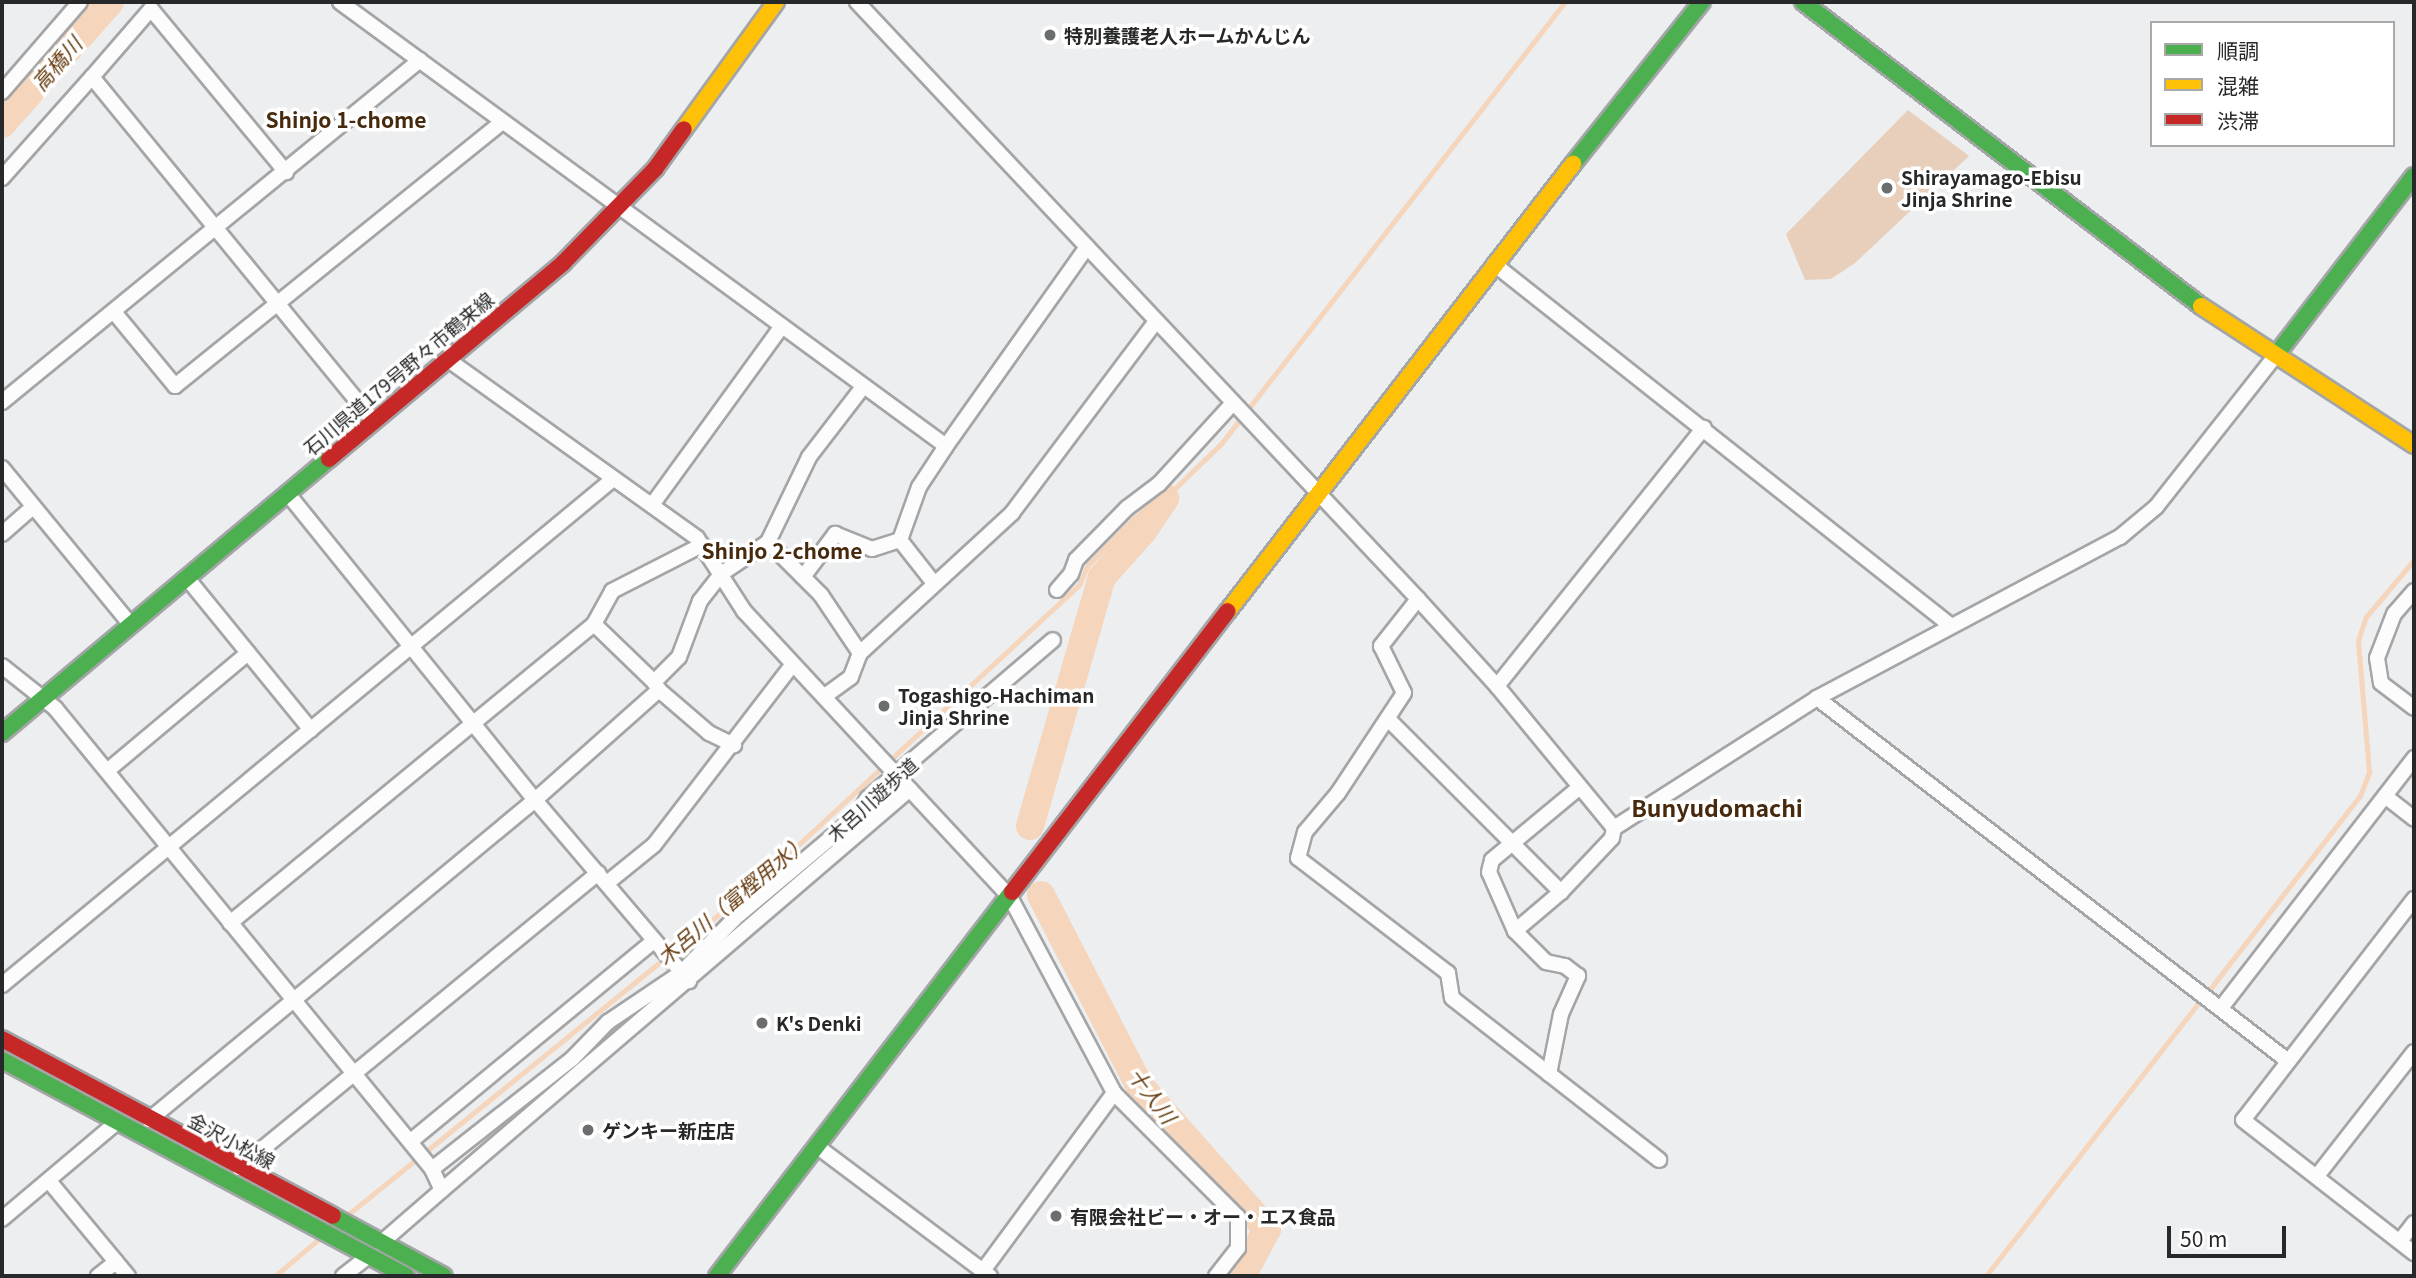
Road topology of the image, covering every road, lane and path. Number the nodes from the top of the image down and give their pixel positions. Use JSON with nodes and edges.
{"nodes":[{"id":1,"x":80,"y":2,"type":"edge"},
{"id":2,"x":340,"y":2,"type":"edge"},
{"id":3,"x":776,"y":2,"type":"edge"},
{"id":4,"x":857,"y":2,"type":"edge"},
{"id":5,"x":1702,"y":2,"type":"edge"},
{"id":6,"x":1803,"y":2,"type":"edge"},
{"id":7,"x":420,"y":60,"type":"junction"},
{"id":8,"x":92,"y":78,"type":"junction"},
{"id":9,"x":4,"y":86,"type":"edge"},
{"id":10,"x":502,"y":122,"type":"junction"},
{"id":11,"x":286,"y":172,"type":"junction"},
{"id":12,"x":2414,"y":176,"type":"edge"},
{"id":13,"x":2,"y":178,"type":"edge"},
{"id":14,"x":619,"y":207,"type":"junction"},
{"id":15,"x":216,"y":231,"type":"junction"},
{"id":16,"x":1087,"y":247,"type":"junction"},
{"id":17,"x":1494,"y":264,"type":"junction"},
{"id":18,"x":275,"y":304,"type":"junction"},
{"id":19,"x":114,"y":312,"type":"junction"},
{"id":20,"x":1154,"y":324,"type":"junction"},
{"id":21,"x":782,"y":326,"type":"junction"},
{"id":22,"x":2276,"y":355,"type":"junction"},
{"id":23,"x":447,"y":359,"type":"junction"},
{"id":24,"x":863,"y":387,"type":"junction"},
{"id":25,"x":2,"y":402,"type":"edge"},
{"id":26,"x":1236,"y":408,"type":"junction"},
{"id":27,"x":373,"y":420,"type":"junction"},
{"id":28,"x":1704,"y":428,"type":"junction"},
{"id":29,"x":2414,"y":445,"type":"edge"},
{"id":30,"x":946,"y":446,"type":"junction"},
{"id":31,"x":2,"y":468,"type":"edge"},
{"id":32,"x":612,"y":480,"type":"junction"},
{"id":33,"x":288,"y":494,"type":"junction"},
{"id":34,"x":1319,"y":494,"type":"junction"},
{"id":35,"x":652,"y":505,"type":"junction"},
{"id":36,"x":33,"y":507,"type":"junction"},
{"id":37,"x":2,"y":534,"type":"edge"},
{"id":38,"x":900,"y":540,"type":"junction"},
{"id":39,"x":768,"y":542,"type":"junction"},
{"id":40,"x":702,"y":545,"type":"junction"},
{"id":41,"x":721,"y":574,"type":"junction"},
{"id":42,"x":803,"y":577,"type":"junction"},
{"id":43,"x":187,"y":578,"type":"junction"},
{"id":44,"x":933,"y":582,"type":"junction"},
{"id":45,"x":1057,"y":590,"type":"dead end"},
{"id":46,"x":2414,"y":591,"type":"edge"},
{"id":47,"x":1418,"y":599,"type":"junction"},
{"id":48,"x":594,"y":624,"type":"junction"},
{"id":49,"x":131,"y":625,"type":"junction"},
{"id":50,"x":1950,"y":625,"type":"junction"},
{"id":51,"x":1053,"y":640,"type":"dead end"},
{"id":52,"x":413,"y":645,"type":"junction"},
{"id":53,"x":248,"y":653,"type":"junction"},
{"id":54,"x":860,"y":653,"type":"junction"},
{"id":55,"x":792,"y":665,"type":"junction"},
{"id":56,"x":2,"y":666,"type":"edge"},
{"id":57,"x":1497,"y":685,"type":"junction"},
{"id":58,"x":657,"y":686,"type":"junction"},
{"id":59,"x":826,"y":695,"type":"junction"},
{"id":60,"x":45,"y":697,"type":"junction"},
{"id":61,"x":1817,"y":698,"type":"junction"},
{"id":62,"x":2414,"y":708,"type":"edge"},
{"id":63,"x":1388,"y":719,"type":"junction"},
{"id":64,"x":474,"y":722,"type":"junction"},
{"id":65,"x":311,"y":730,"type":"junction"},
{"id":66,"x":2,"y":733,"type":"edge"},
{"id":67,"x":734,"y":745,"type":"junction"},
{"id":68,"x":2414,"y":758,"type":"edge"},
{"id":69,"x":107,"y":771,"type":"junction"},
{"id":70,"x":896,"y":771,"type":"junction"},
{"id":71,"x":1580,"y":787,"type":"junction"},
{"id":72,"x":910,"y":789,"type":"junction"},
{"id":73,"x":2385,"y":796,"type":"junction"},
{"id":74,"x":534,"y":800,"type":"junction"},
{"id":75,"x":2414,"y":819,"type":"edge"},
{"id":76,"x":1614,"y":828,"type":"junction"},
{"id":77,"x":1513,"y":842,"type":"junction"},
{"id":78,"x":168,"y":845,"type":"junction"},
{"id":79,"x":602,"y":878,"type":"junction"},
{"id":80,"x":1561,"y":892,"type":"junction"},
{"id":81,"x":1010,"y":897,"type":"junction"},
{"id":82,"x":2414,"y":899,"type":"edge"},
{"id":83,"x":230,"y":923,"type":"junction"},
{"id":84,"x":1515,"y":931,"type":"junction"},
{"id":85,"x":658,"y":945,"type":"junction"},
{"id":86,"x":682,"y":972,"type":"junction"},
{"id":87,"x":2,"y":985,"type":"edge"},
{"id":88,"x":292,"y":999,"type":"junction"},
{"id":89,"x":2218,"y":1006,"type":"junction"},
{"id":90,"x":2,"y":1039,"type":"edge"},
{"id":91,"x":2414,"y":1052,"type":"edge"},
{"id":92,"x":2,"y":1060,"type":"edge"},
{"id":93,"x":2288,"y":1061,"type":"junction"},
{"id":94,"x":353,"y":1072,"type":"junction"},
{"id":95,"x":1549,"y":1074,"type":"junction"},
{"id":96,"x":1114,"y":1093,"type":"junction"},
{"id":97,"x":149,"y":1120,"type":"junction"},
{"id":98,"x":115,"y":1124,"type":"junction"},
{"id":99,"x":414,"y":1145,"type":"junction"},
{"id":100,"x":818,"y":1147,"type":"junction"},
{"id":101,"x":1659,"y":1160,"type":"dead end"},
{"id":102,"x":431,"y":1167,"type":"junction"},
{"id":103,"x":239,"y":1168,"type":"junction"},
{"id":104,"x":2317,"y":1176,"type":"junction"},
{"id":105,"x":48,"y":1181,"type":"junction"},
{"id":106,"x":442,"y":1190,"type":"junction"},
{"id":107,"x":2,"y":1219,"type":"edge"},
{"id":108,"x":2414,"y":1223,"type":"edge"},
{"id":109,"x":2400,"y":1241,"type":"junction"},
{"id":110,"x":381,"y":1243,"type":"junction"},
{"id":111,"x":2414,"y":1253,"type":"edge"},
{"id":112,"x":369,"y":1256,"type":"junction"},
{"id":113,"x":116,"y":1262,"type":"junction"},
{"id":114,"x":986,"y":1274,"type":"edge"},
{"id":115,"x":98,"y":1276,"type":"edge"},
{"id":116,"x":128,"y":1276,"type":"edge"},
{"id":117,"x":343,"y":1276,"type":"edge"},
{"id":118,"x":407,"y":1276,"type":"edge"},
{"id":119,"x":444,"y":1276,"type":"edge"},
{"id":120,"x":717,"y":1276,"type":"edge"},
{"id":121,"x":1216,"y":1276,"type":"edge"}],
"edges":[{"from":1,"to":9,"type":"street"},
{"from":2,"to":7,"type":"street"},
{"from":3,"to":14,"type":"street","name":"石川県道179号野々市鶴来線"},
{"from":4,"to":16,"type":"street"},
{"from":5,"to":17,"type":"street"},
{"from":6,"to":22,"type":"street"},
{"from":7,"to":10,"type":"street"},
{"from":7,"to":11,"type":"street"},
{"from":8,"to":11,"type":"street"},
{"from":8,"to":13,"type":"street"},
{"from":8,"to":15,"type":"street"},
{"from":10,"to":14,"type":"street"},
{"from":10,"to":18,"type":"street"},
{"from":11,"to":15,"type":"street"},
{"from":12,"to":22,"type":"street"},
{"from":14,"to":21,"type":"street"},
{"from":14,"to":23,"type":"street","name":"石川県道179号野々市鶴来線"},
{"from":15,"to":18,"type":"street"},
{"from":15,"to":19,"type":"street"},
{"from":16,"to":20,"type":"street"},
{"from":16,"to":30,"type":"street"},
{"from":17,"to":28,"type":"street"},
{"from":17,"to":34,"type":"street"},
{"from":18,"to":19,"type":"street"},
{"from":18,"to":27,"type":"street"},
{"from":19,"to":25,"type":"street"},
{"from":20,"to":26,"type":"street"},
{"from":20,"to":44,"type":"street"},
{"from":21,"to":24,"type":"street"},
{"from":21,"to":35,"type":"street"},
{"from":22,"to":29,"type":"street"},
{"from":22,"to":50,"type":"street"},
{"from":23,"to":27,"type":"street","name":"石川県道179号野々市鶴来線"},
{"from":23,"to":32,"type":"street"},
{"from":24,"to":30,"type":"street"},
{"from":24,"to":39,"type":"street"},
{"from":26,"to":34,"type":"street"},
{"from":26,"to":45,"type":"street"},
{"from":27,"to":33,"type":"street","name":"石川県道179号野々市鶴来線"},
{"from":28,"to":50,"type":"street"},
{"from":28,"to":57,"type":"street"},
{"from":30,"to":38,"type":"street"},
{"from":31,"to":36,"type":"street"},
{"from":32,"to":35,"type":"street"},
{"from":32,"to":52,"type":"street"},
{"from":33,"to":43,"type":"street","name":"石川県道179号野々市鶴来線"},
{"from":33,"to":52,"type":"street"},
{"from":34,"to":47,"type":"street"},
{"from":34,"to":81,"type":"street"},
{"from":35,"to":40,"type":"street"},
{"from":36,"to":37,"type":"street"},
{"from":36,"to":49,"type":"street"},
{"from":38,"to":42,"type":"street"},
{"from":38,"to":44,"type":"street"},
{"from":39,"to":41,"type":"street"},
{"from":39,"to":42,"type":"street"},
{"from":40,"to":41,"type":"street"},
{"from":40,"to":48,"type":"street"},
{"from":41,"to":55,"type":"street"},
{"from":41,"to":58,"type":"street"},
{"from":42,"to":54,"type":"street"},
{"from":43,"to":49,"type":"street","name":"石川県道179号野々市鶴来線"},
{"from":43,"to":53,"type":"street"},
{"from":44,"to":54,"type":"street"},
{"from":46,"to":62,"type":"street"},
{"from":47,"to":57,"type":"street"},
{"from":47,"to":63,"type":"street"},
{"from":48,"to":58,"type":"street"},
{"from":48,"to":64,"type":"street"},
{"from":49,"to":60,"type":"street","name":"石川県道179号野々市鶴来線"},
{"from":50,"to":61,"type":"street"},
{"from":51,"to":70,"type":"street","name":"木呂川遊歩道"},
{"from":52,"to":64,"type":"street"},
{"from":52,"to":65,"type":"street"},
{"from":53,"to":65,"type":"street"},
{"from":53,"to":69,"type":"street"},
{"from":54,"to":59,"type":"street"},
{"from":55,"to":59,"type":"street"},
{"from":55,"to":67,"type":"street"},
{"from":56,"to":60,"type":"street"},
{"from":57,"to":71,"type":"street"},
{"from":58,"to":67,"type":"street"},
{"from":58,"to":74,"type":"street"},
{"from":59,"to":70,"type":"street"},
{"from":60,"to":66,"type":"street","name":"石川県道179号野々市鶴来線"},
{"from":60,"to":69,"type":"street"},
{"from":61,"to":76,"type":"street"},
{"from":61,"to":89,"type":"street"},
{"from":63,"to":77,"type":"street"},
{"from":63,"to":95,"type":"street"},
{"from":64,"to":74,"type":"street"},
{"from":64,"to":83,"type":"street"},
{"from":65,"to":78,"type":"street"},
{"from":67,"to":79,"type":"street"},
{"from":68,"to":73,"type":"street"},
{"from":69,"to":78,"type":"street"},
{"from":70,"to":72,"type":"street"},
{"from":70,"to":86,"type":"street","name":"木呂川遊歩道"},
{"from":71,"to":76,"type":"street"},
{"from":71,"to":77,"type":"street"},
{"from":72,"to":81,"type":"street"},
{"from":72,"to":86,"type":"street"},
{"from":73,"to":75,"type":"street"},
{"from":73,"to":89,"type":"street"},
{"from":74,"to":79,"type":"street"},
{"from":74,"to":88,"type":"street"},
{"from":76,"to":80,"type":"street"},
{"from":77,"to":80,"type":"street"},
{"from":77,"to":84,"type":"street"},
{"from":78,"to":83,"type":"street"},
{"from":78,"to":87,"type":"street"},
{"from":79,"to":85,"type":"street"},
{"from":79,"to":94,"type":"street"},
{"from":80,"to":84,"type":"street"},
{"from":81,"to":96,"type":"street"},
{"from":81,"to":100,"type":"street"},
{"from":82,"to":93,"type":"street"},
{"from":83,"to":88,"type":"street"},
{"from":84,"to":95,"type":"street"},
{"from":85,"to":86,"type":"street"},
{"from":85,"to":99,"type":"street"},
{"from":86,"to":102,"type":"street","name":"木呂川遊歩道"},
{"from":86,"to":106,"type":"street"},
{"from":88,"to":94,"type":"street"},
{"from":88,"to":97,"type":"street"},
{"from":89,"to":93,"type":"street"},
{"from":90,"to":97,"type":"street","name":"金沢小松線"},
{"from":91,"to":104,"type":"street"},
{"from":92,"to":98,"type":"street","name":"金沢小松線"},
{"from":93,"to":104,"type":"street"},
{"from":94,"to":99,"type":"street"},
{"from":94,"to":103,"type":"street"},
{"from":95,"to":101,"type":"street"},
{"from":96,"to":114,"type":"street"},
{"from":96,"to":121,"type":"street"},
{"from":97,"to":103,"type":"street","name":"金沢小松線"},
{"from":98,"to":105,"type":"street"},
{"from":98,"to":112,"type":"street","name":"金沢小松線"},
{"from":99,"to":102,"type":"street"},
{"from":100,"to":114,"type":"street"},
{"from":100,"to":120,"type":"street"},
{"from":102,"to":106,"type":"street"},
{"from":103,"to":110,"type":"street","name":"金沢小松線"},
{"from":104,"to":109,"type":"street"},
{"from":105,"to":107,"type":"street"},
{"from":105,"to":113,"type":"street"},
{"from":106,"to":110,"type":"street"},
{"from":108,"to":109,"type":"street"},
{"from":109,"to":111,"type":"street"},
{"from":110,"to":119,"type":"street","name":"金沢小松線"},
{"from":112,"to":117,"type":"street"},
{"from":112,"to":118,"type":"street","name":"金沢小松線"},
{"from":113,"to":115,"type":"street"},
{"from":113,"to":116,"type":"street"}]}
